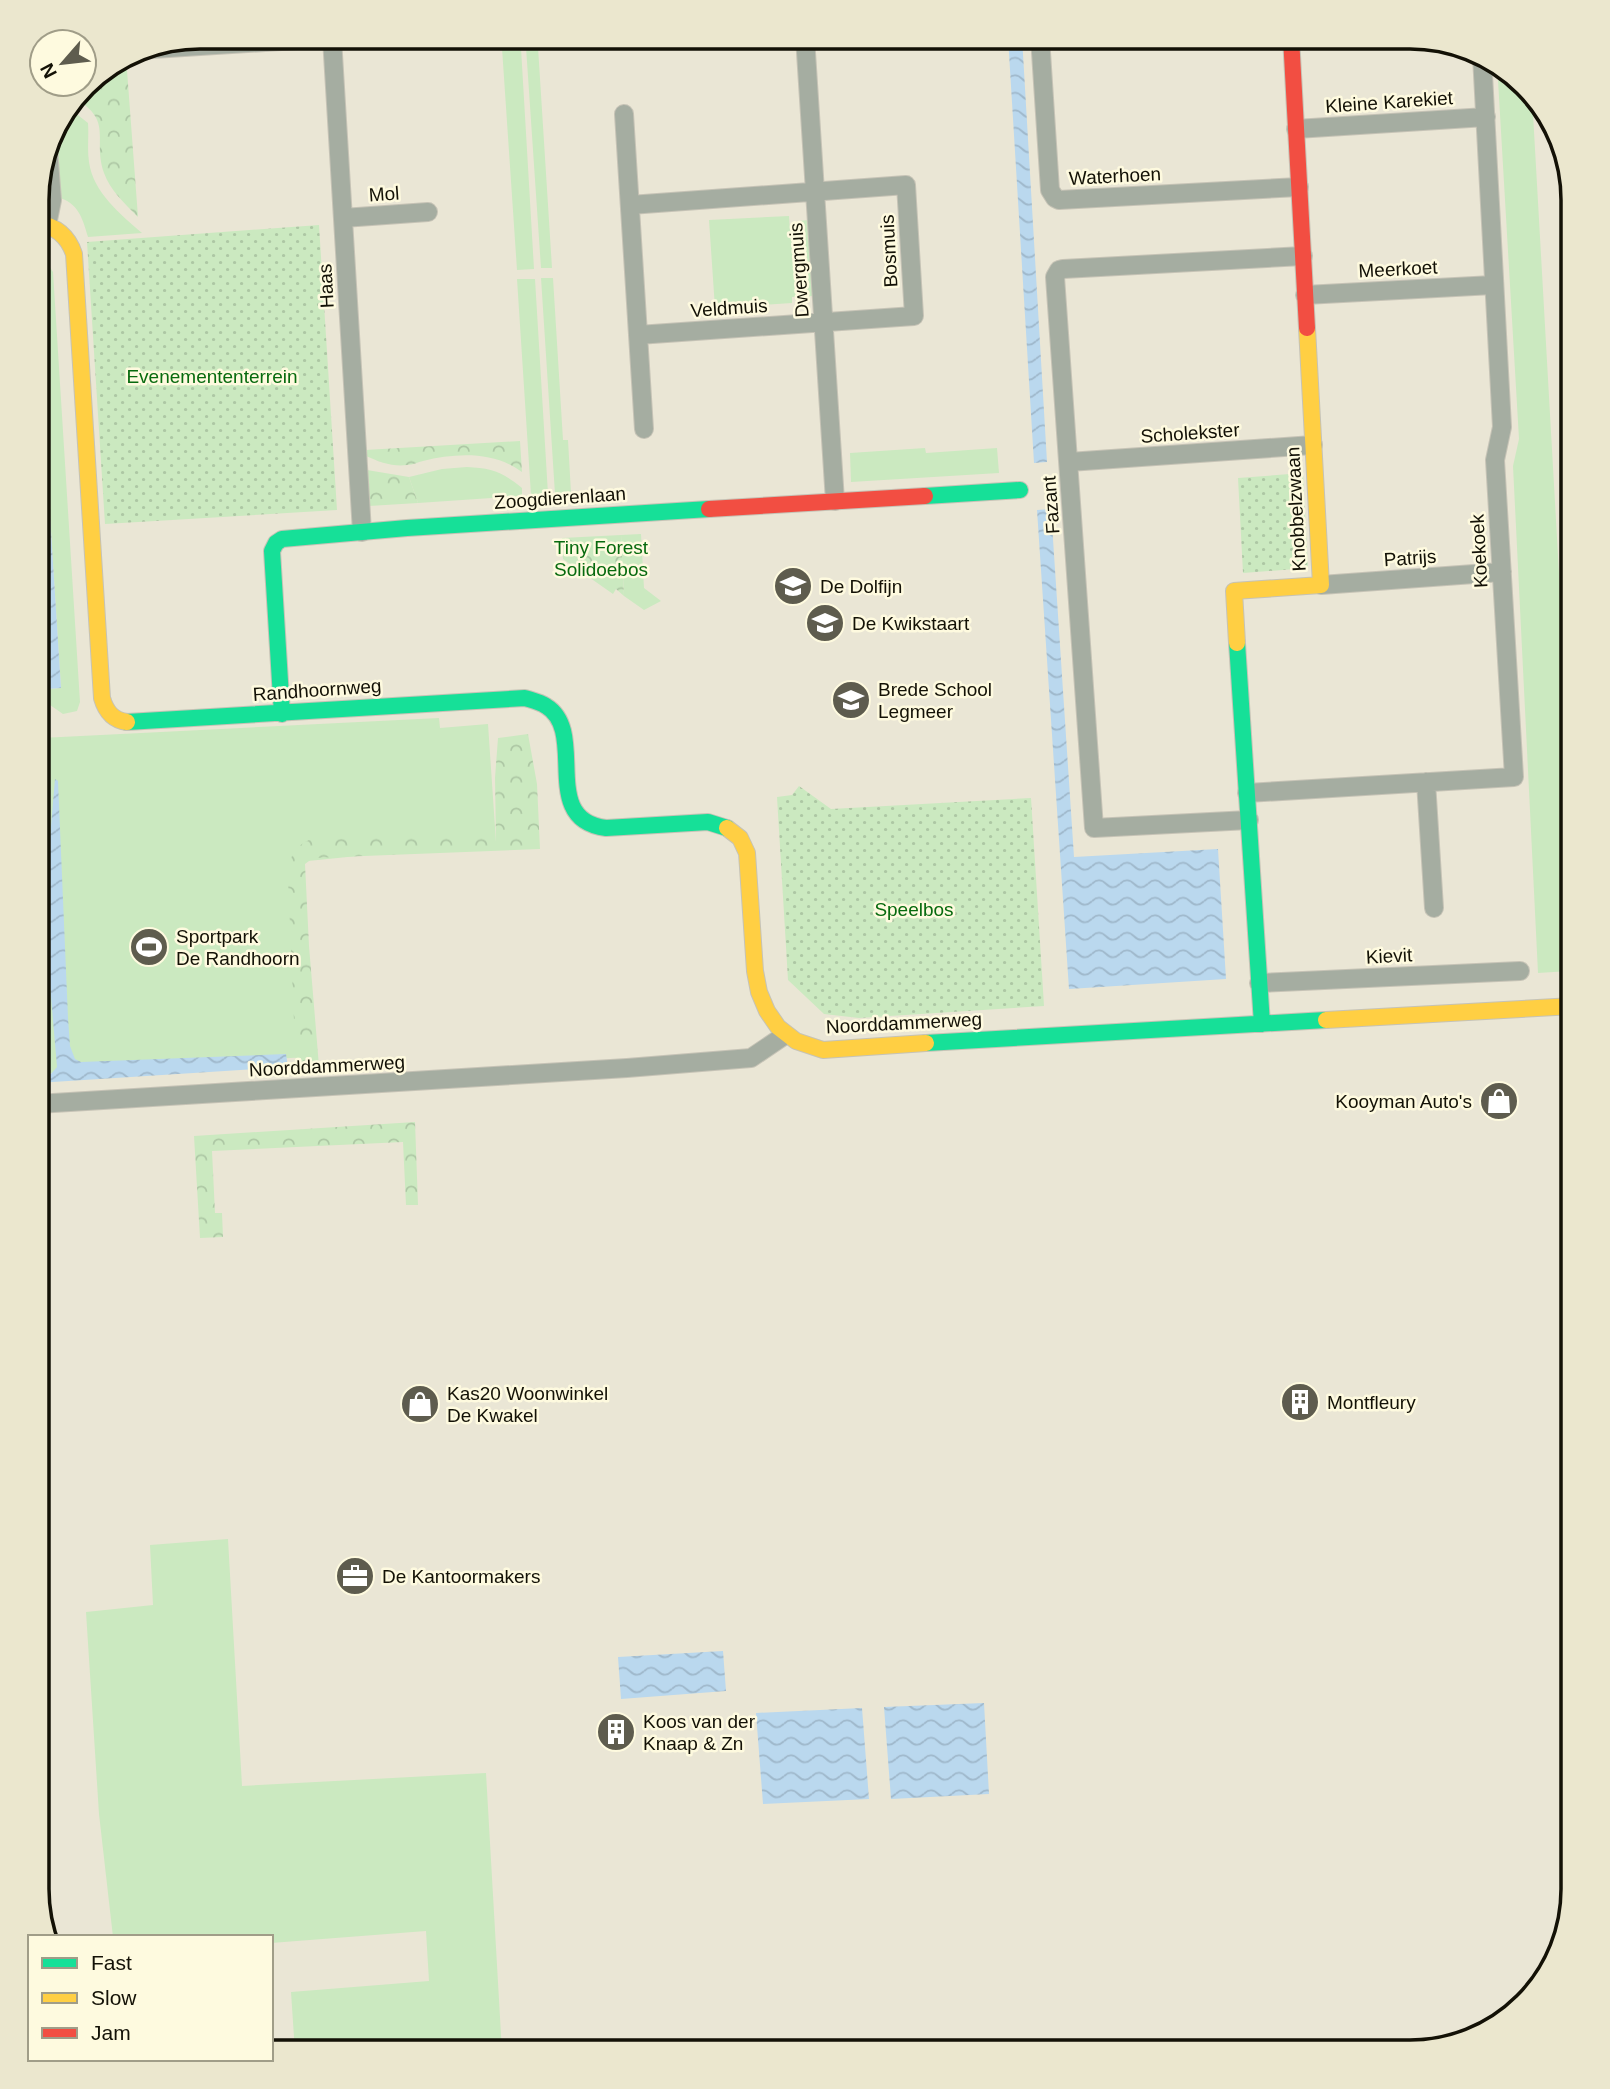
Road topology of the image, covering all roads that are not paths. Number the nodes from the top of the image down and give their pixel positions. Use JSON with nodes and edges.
{"nodes":[{"id":1,"x":333,"y":49,"type":"edge"},
{"id":2,"x":806,"y":49,"type":"edge"},
{"id":3,"x":1041,"y":49,"type":"edge"},
{"id":4,"x":1292,"y":49,"type":"edge"},
{"id":5,"x":1483,"y":68,"type":"edge"},
{"id":6,"x":624,"y":114,"type":"dead end"},
{"id":7,"x":1486,"y":117,"type":"junction"},
{"id":8,"x":1296,"y":130,"type":"junction"},
{"id":9,"x":50,"y":181,"type":"edge"},
{"id":10,"x":1299,"y":187,"type":"junction"},
{"id":11,"x":815,"y":193,"type":"junction"},
{"id":12,"x":630,"y":205,"type":"junction"},
{"id":13,"x":49,"y":208,"type":"edge"},
{"id":14,"x":428,"y":212,"type":"dead end"},
{"id":15,"x":343,"y":218,"type":"junction"},
{"id":16,"x":49,"y":227,"type":"edge"},
{"id":17,"x":1303,"y":256,"type":"junction"},
{"id":18,"x":1493,"y":285,"type":"junction"},
{"id":19,"x":1305,"y":295,"type":"junction"},
{"id":20,"x":823,"y":322,"type":"junction"},
{"id":21,"x":638,"y":335,"type":"junction"},
{"id":22,"x":644,"y":429,"type":"dead end"},
{"id":23,"x":1313,"y":445,"type":"junction"},
{"id":24,"x":1069,"y":462,"type":"junction"},
{"id":25,"x":1020,"y":490,"type":"dead end"},
{"id":26,"x":835,"y":501,"type":"junction"},
{"id":27,"x":362,"y":532,"type":"junction"},
{"id":28,"x":1502,"y":572,"type":"junction"},
{"id":29,"x":1321,"y":585,"type":"junction"},
{"id":30,"x":282,"y":714,"type":"junction"},
{"id":31,"x":1426,"y":782,"type":"junction"},
{"id":32,"x":1247,"y":793,"type":"junction"},
{"id":33,"x":1249,"y":820,"type":"junction"},
{"id":34,"x":1434,"y":908,"type":"dead end"},
{"id":35,"x":1520,"y":971,"type":"dead end"},
{"id":36,"x":1259,"y":983,"type":"junction"},
{"id":37,"x":1561,"y":1007,"type":"edge"},
{"id":38,"x":1262,"y":1024,"type":"junction"},
{"id":39,"x":785,"y":1035,"type":"junction"},
{"id":40,"x":49,"y":1103,"type":"edge"}],
"edges":[{"from":1,"to":15,"type":"street","name":"Haas"},
{"from":2,"to":11,"type":"street","name":"Dwergmuis"},
{"from":3,"to":10,"type":"street","name":"Waterhoen"},
{"from":4,"to":8,"type":"street","name":"Knobbelzwaan"},
{"from":5,"to":7,"type":"street","name":"Koekoek"},
{"from":6,"to":12,"type":"street"},
{"from":7,"to":8,"type":"street","name":"Kleine Karekiet"},
{"from":7,"to":18,"type":"street","name":"Koekoek"},
{"from":8,"to":10,"type":"street","name":"Knobbelzwaan"},
{"from":9,"to":13,"type":"street"},
{"from":10,"to":17,"type":"street","name":"Knobbelzwaan"},
{"from":11,"to":12,"type":"street"},
{"from":11,"to":20,"type":"street","name":"Dwergmuis"},
{"from":11,"to":20,"type":"street","name":"Bosmuis"},
{"from":12,"to":21,"type":"street"},
{"from":14,"to":15,"type":"street","name":"Mol"},
{"from":15,"to":27,"type":"street","name":"Haas"},
{"from":16,"to":30,"type":"street","name":"Randhoornweg"},
{"from":17,"to":19,"type":"street","name":"Knobbelzwaan"},
{"from":17,"to":24,"type":"street","name":"Fazant"},
{"from":18,"to":19,"type":"street","name":"Meerkoet"},
{"from":18,"to":28,"type":"street","name":"Koekoek"},
{"from":19,"to":23,"type":"street","name":"Knobbelzwaan"},
{"from":20,"to":21,"type":"street","name":"Veldmuis"},
{"from":20,"to":26,"type":"street","name":"Dwergmuis"},
{"from":21,"to":22,"type":"street"},
{"from":23,"to":24,"type":"street","name":"Scholekster"},
{"from":23,"to":29,"type":"street","name":"Knobbelzwaan"},
{"from":24,"to":33,"type":"street","name":"Fazant"},
{"from":25,"to":26,"type":"street","name":"Zoogdierenlaan"},
{"from":26,"to":27,"type":"street","name":"Zoogdierenlaan"},
{"from":27,"to":30,"type":"street","name":"Zoogdierenlaan"},
{"from":28,"to":29,"type":"street","name":"Patrijs"},
{"from":28,"to":31,"type":"street","name":"Koekoek"},
{"from":29,"to":32,"type":"street","name":"Knobbelzwaan"},
{"from":30,"to":39,"type":"street","name":"Randhoornweg"},
{"from":31,"to":32,"type":"street","name":"Koekoek"},
{"from":31,"to":34,"type":"street"},
{"from":32,"to":33,"type":"street","name":"Knobbelzwaan"},
{"from":33,"to":36,"type":"street","name":"Knobbelzwaan"},
{"from":35,"to":36,"type":"street","name":"Kievit"},
{"from":36,"to":38,"type":"street","name":"Knobbelzwaan"},
{"from":37,"to":38,"type":"street","name":"Noorddammerweg"},
{"from":38,"to":39,"type":"street","name":"Noorddammerweg"},
{"from":39,"to":40,"type":"street","name":"Noorddammerweg"}]}
